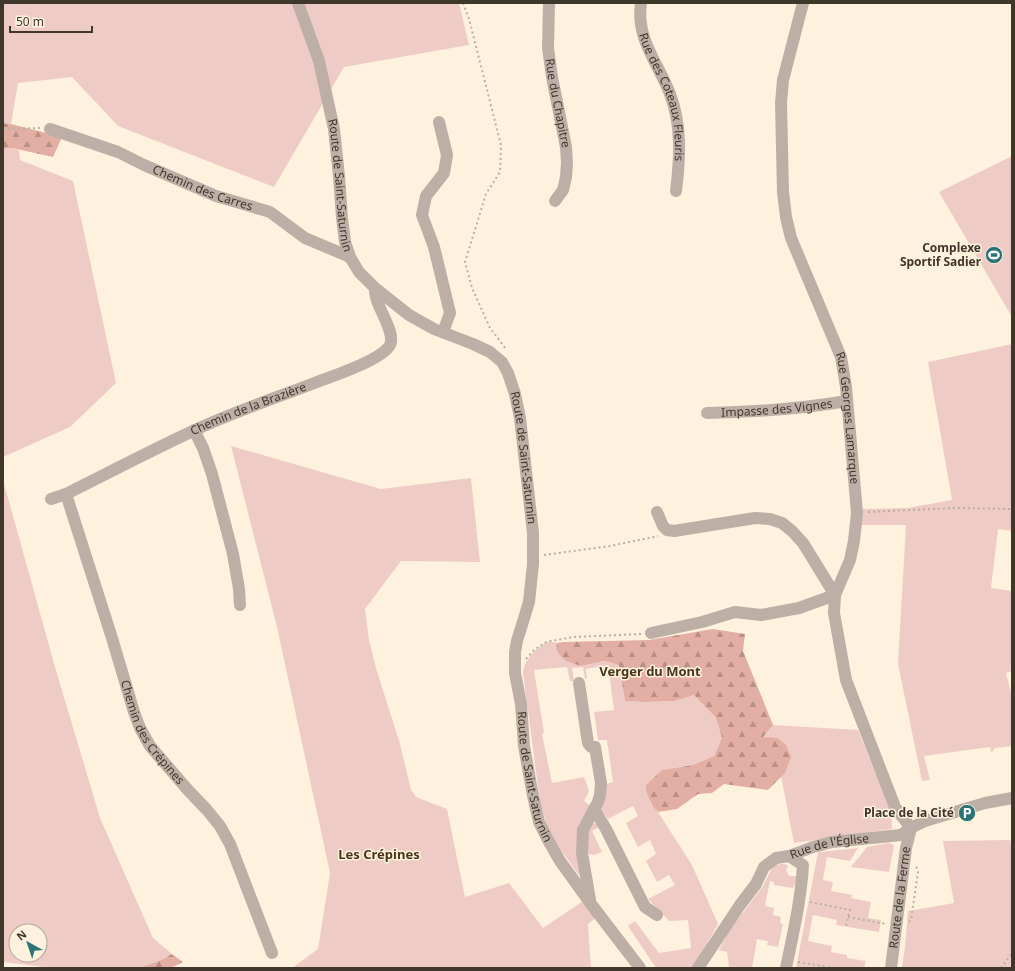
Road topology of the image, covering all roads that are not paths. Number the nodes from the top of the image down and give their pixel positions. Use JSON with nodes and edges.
{"nodes":[{"id":1,"x":298,"y":3,"type":"edge"},
{"id":2,"x":549,"y":3,"type":"edge"},
{"id":3,"x":641,"y":3,"type":"edge"},
{"id":4,"x":803,"y":3,"type":"edge"},
{"id":5,"x":439,"y":122,"type":"dead end"},
{"id":6,"x":50,"y":129,"type":"road end"},
{"id":7,"x":676,"y":191,"type":"dead end"},
{"id":8,"x":555,"y":201,"type":"dead end"},
{"id":9,"x":350,"y":257,"type":"junction"},
{"id":10,"x":375,"y":288,"type":"junction"},
{"id":11,"x":443,"y":332,"type":"junction"},
{"id":12,"x":847,"y":401,"type":"junction"},
{"id":13,"x":707,"y":413,"type":"dead end"},
{"id":14,"x":194,"y":430,"type":"junction"},
{"id":15,"x":66,"y":494,"type":"junction"},
{"id":16,"x":51,"y":499,"type":"dead end"},
{"id":17,"x":657,"y":512,"type":"dead end"},
{"id":18,"x":835,"y":595,"type":"junction"},
{"id":19,"x":240,"y":605,"type":"dead end"},
{"id":20,"x":651,"y":633,"type":"road end"},
{"id":21,"x":579,"y":683,"type":"dead end"},
{"id":22,"x":1012,"y":798,"type":"edge"},
{"id":23,"x":594,"y":809,"type":"junction"},
{"id":24,"x":912,"y":828,"type":"junction"},
{"id":25,"x":789,"y":856,"type":"junction"},
{"id":26,"x":591,"y":904,"type":"junction"},
{"id":27,"x":657,"y":915,"type":"dead end"},
{"id":28,"x":272,"y":953,"type":"dead end"},
{"id":29,"x":640,"y":968,"type":"edge"},
{"id":30,"x":698,"y":968,"type":"edge"},
{"id":31,"x":786,"y":968,"type":"edge"},
{"id":32,"x":891,"y":968,"type":"edge"}],
"edges":[{"from":1,"to":9,"type":"street","name":"Route de Saint-Saturnin"},
{"from":2,"to":8,"type":"street","name":"Rue du Chapitre"},
{"from":3,"to":7,"type":"street","name":"Rue des Coteaux Fleuris"},
{"from":4,"to":12,"type":"street","name":"Rue Georges Lamarque"},
{"from":5,"to":11,"type":"street"},
{"from":6,"to":9,"type":"street","name":"Chemin des Carres"},
{"from":9,"to":10,"type":"street","name":"Route de Saint-Saturnin"},
{"from":10,"to":11,"type":"street","name":"Route de Saint-Saturnin"},
{"from":10,"to":14,"type":"street","name":"Chemin de la Brazière"},
{"from":11,"to":26,"type":"street","name":"Route de Saint-Saturnin"},
{"from":12,"to":13,"type":"street","name":"Impasse des Vignes"},
{"from":12,"to":18,"type":"street","name":"Rue Georges Lamarque"},
{"from":14,"to":15,"type":"street","name":"Chemin de la Brazière"},
{"from":14,"to":19,"type":"street"},
{"from":15,"to":16,"type":"street","name":"Chemin de la Brazière"},
{"from":15,"to":28,"type":"street","name":"Chemin des Crépines"},
{"from":17,"to":18,"type":"street"},
{"from":18,"to":20,"type":"street"},
{"from":18,"to":24,"type":"street","name":"Rue Georges Lamarque"},
{"from":21,"to":23,"type":"street"},
{"from":22,"to":24,"type":"street","name":"Rue de l'Église"},
{"from":23,"to":26,"type":"street"},
{"from":23,"to":27,"type":"street"},
{"from":24,"to":25,"type":"street","name":"Rue de l'Église"},
{"from":24,"to":32,"type":"street","name":"Route de la Ferme"},
{"from":25,"to":30,"type":"street","name":"Rue de l'Église"},
{"from":25,"to":31,"type":"street"},
{"from":26,"to":29,"type":"street","name":"Route de Saint-Saturnin"}]}
